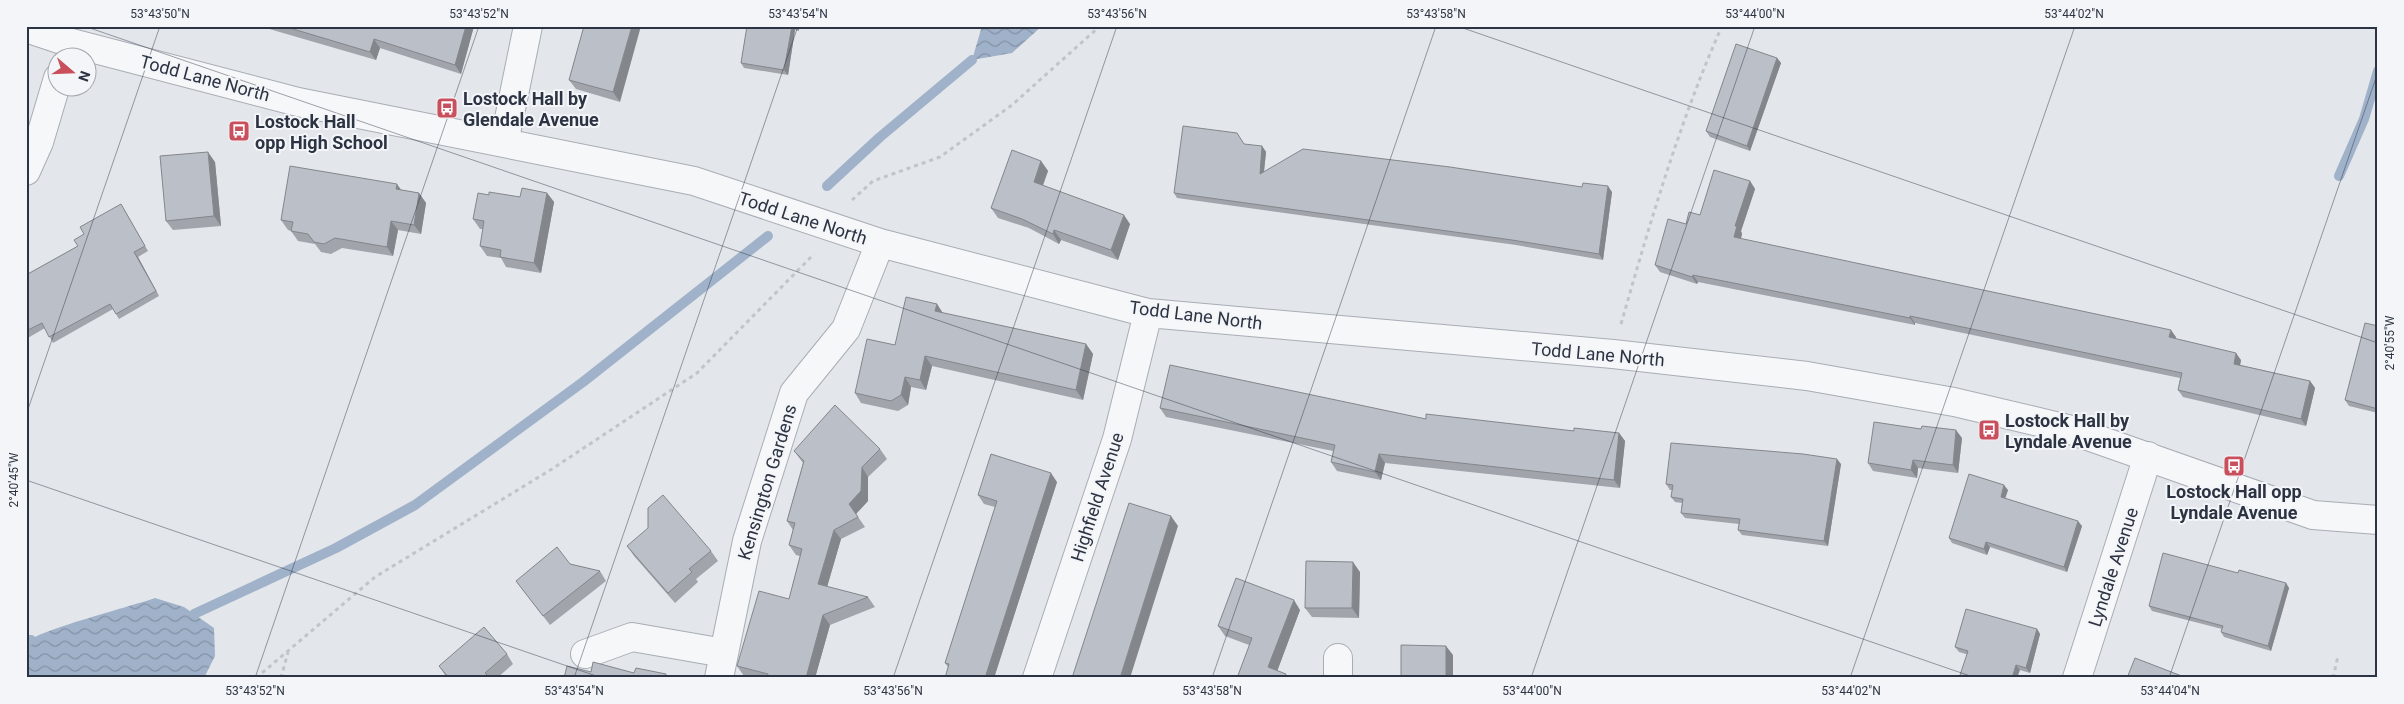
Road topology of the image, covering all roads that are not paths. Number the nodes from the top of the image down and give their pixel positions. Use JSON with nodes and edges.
{"nodes":[{"id":1,"x":528,"y":26,"type":"edge"},
{"id":2,"x":36,"y":29,"type":"edge"},
{"id":3,"x":63,"y":48,"type":"edge"},
{"id":4,"x":98,"y":57,"type":"edge"},
{"id":5,"x":52,"y":98,"type":"edge"},
{"id":6,"x":504,"y":143,"type":"junction"},
{"id":7,"x":26,"y":172,"type":"edge"},
{"id":8,"x":880,"y":243,"type":"junction"},
{"id":9,"x":1148,"y":313,"type":"junction"},
{"id":10,"x":2148,"y":456,"type":"junction"},
{"id":11,"x":2378,"y":520,"type":"edge"},
{"id":12,"x":585,"y":654,"type":"dead end"},
{"id":13,"x":721,"y":666,"type":"edge"},
{"id":14,"x":1037,"y":678,"type":"edge"},
{"id":15,"x":2077,"y":678,"type":"edge"}],
"edges":[{"from":1,"to":6,"type":"street"},
{"from":2,"to":3,"type":"street","name":"Todd Lane North"},
{"from":4,"to":6,"type":"street","name":"Todd Lane North"},
{"from":5,"to":7,"type":"street"},
{"from":6,"to":8,"type":"street","name":"Todd Lane North"},
{"from":8,"to":9,"type":"street","name":"Todd Lane North"},
{"from":8,"to":13,"type":"street","name":"Kensington Gardens"},
{"from":9,"to":10,"type":"street","name":"Todd Lane North"},
{"from":9,"to":14,"type":"street","name":"Highfield Avenue"},
{"from":10,"to":11,"type":"street","name":"Todd Lane North"},
{"from":10,"to":15,"type":"street","name":"Lyndale Avenue"},
{"from":12,"to":13,"type":"street","name":"Kensington Gardens"}]}
